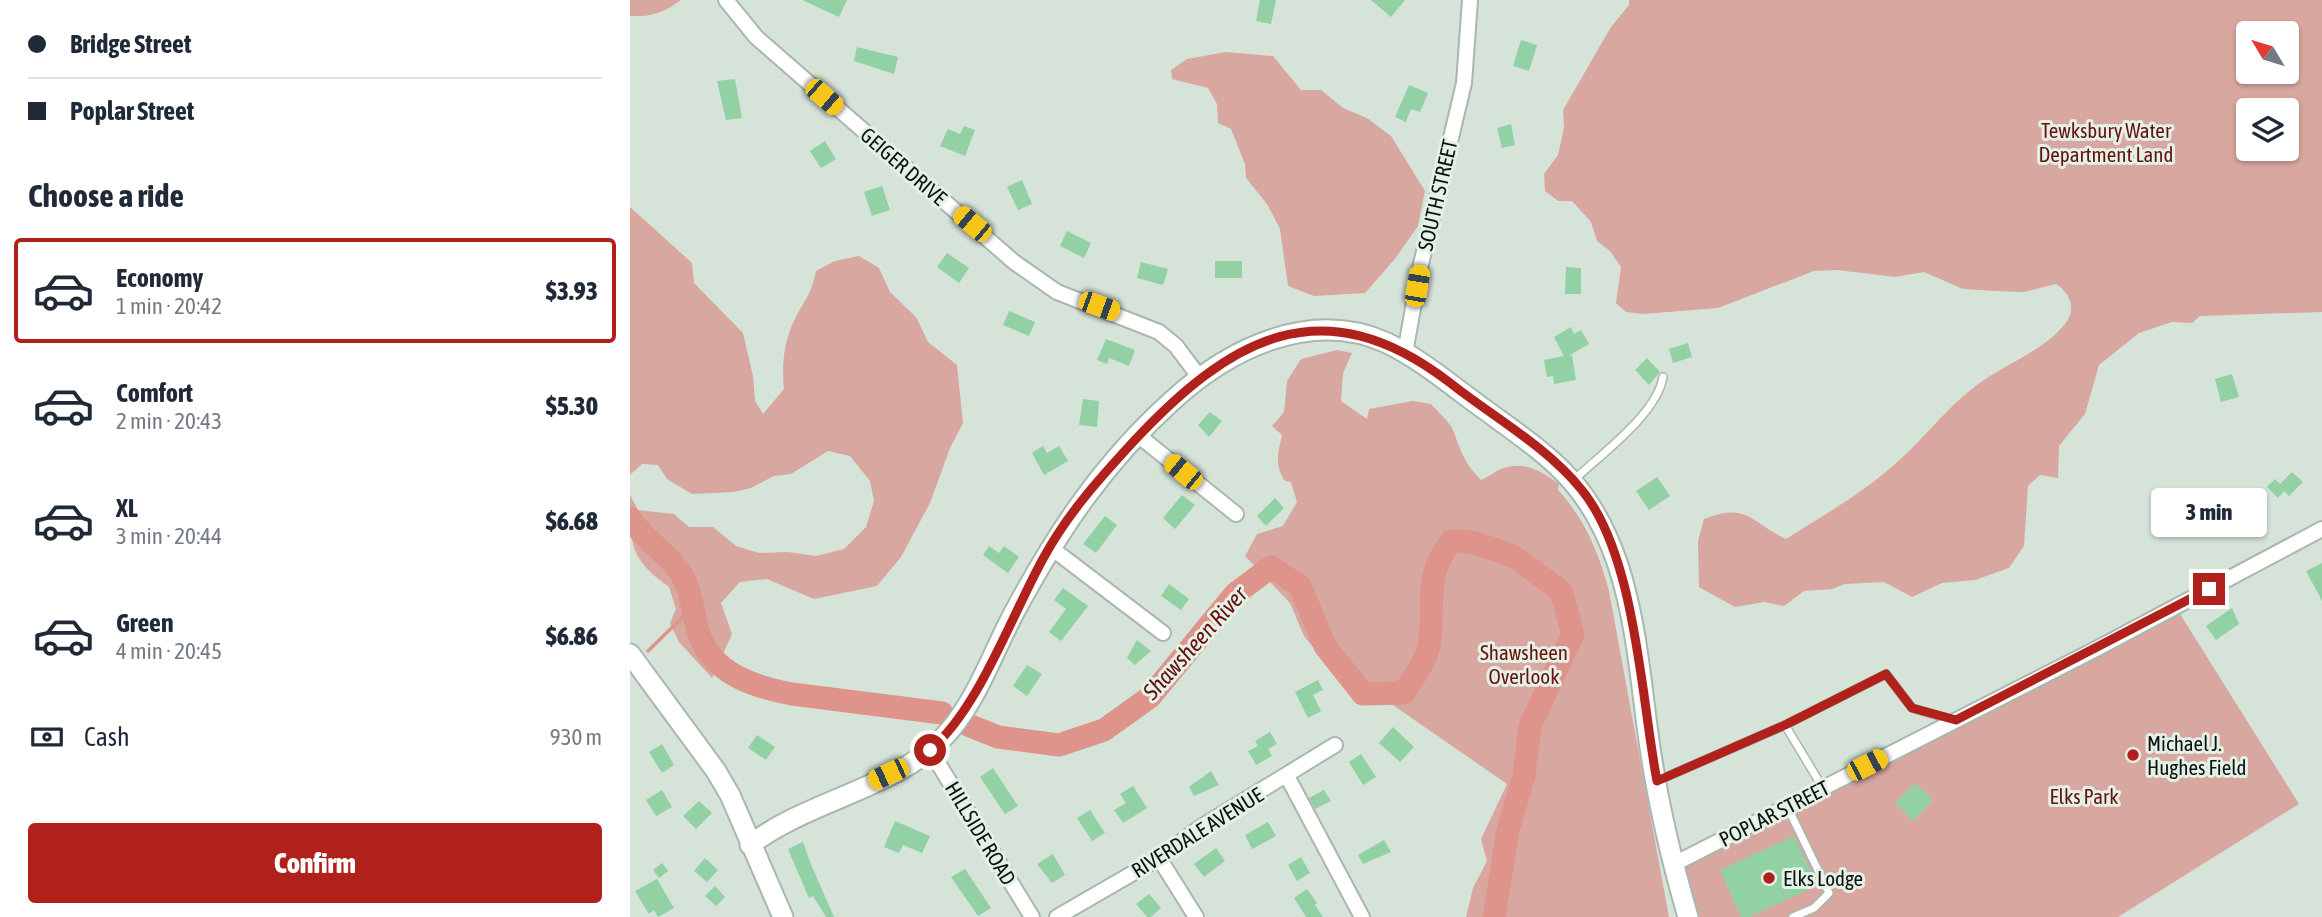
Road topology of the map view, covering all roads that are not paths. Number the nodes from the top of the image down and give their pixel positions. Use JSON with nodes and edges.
{"nodes":[{"id":1,"x":726,"y":0,"type":"edge"},
{"id":2,"x":1470,"y":0,"type":"edge"},
{"id":3,"x":1405,"y":354,"type":"junction"},
{"id":4,"x":1663,"y":377,"type":"dead end"},
{"id":5,"x":1200,"y":379,"type":"junction"},
{"id":6,"x":1139,"y":436,"type":"junction"},
{"id":7,"x":1573,"y":481,"type":"junction"},
{"id":8,"x":1236,"y":514,"type":"dead end"},
{"id":9,"x":2322,"y":529,"type":"edge"},
{"id":10,"x":1050,"y":547,"type":"junction"},
{"id":11,"x":1163,"y":633,"type":"dead end"},
{"id":12,"x":630,"y":654,"type":"edge"},
{"id":13,"x":1956,"y":720,"type":"junction"},
{"id":14,"x":1785,"y":725,"type":"junction"},
{"id":15,"x":1335,"y":745,"type":"dead end"},
{"id":16,"x":930,"y":750,"type":"junction"},
{"id":17,"x":1287,"y":776,"type":"junction"},
{"id":18,"x":1657,"y":781,"type":"junction"},
{"id":19,"x":1823,"y":788,"type":"junction"},
{"id":20,"x":1787,"y":806,"type":"junction"},
{"id":21,"x":750,"y":845,"type":"junction"},
{"id":22,"x":1159,"y":858,"type":"junction"},
{"id":23,"x":1674,"y":864,"type":"junction"},
{"id":24,"x":783,"y":917,"type":"edge"},
{"id":25,"x":1032,"y":917,"type":"edge"},
{"id":26,"x":1057,"y":917,"type":"edge"},
{"id":27,"x":1196,"y":917,"type":"edge"},
{"id":28,"x":1363,"y":917,"type":"edge"},
{"id":29,"x":1688,"y":917,"type":"edge"},
{"id":30,"x":1793,"y":917,"type":"edge"}],
"edges":[{"from":1,"to":5,"type":"street","name":"GEIGER DRIVE"},
{"from":2,"to":3,"type":"street","name":"SOUTH STREET"},
{"from":3,"to":5,"type":"street"},
{"from":3,"to":7,"type":"street"},
{"from":4,"to":7,"type":"lane"},
{"from":5,"to":6,"type":"street"},
{"from":6,"to":8,"type":"street"},
{"from":6,"to":10,"type":"street"},
{"from":7,"to":18,"type":"street"},
{"from":9,"to":13,"type":"street","name":"POPLAR STREET"},
{"from":10,"to":11,"type":"street"},
{"from":10,"to":16,"type":"street"},
{"from":12,"to":21,"type":"street"},
{"from":13,"to":14,"type":"lane"},
{"from":13,"to":19,"type":"street","name":"POPLAR STREET"},
{"from":14,"to":18,"type":"lane"},
{"from":14,"to":19,"type":"lane"},
{"from":15,"to":17,"type":"street","name":"RIVERDALE AVENUE"},
{"from":16,"to":21,"type":"street"},
{"from":16,"to":25,"type":"street","name":"HILLSIDE ROAD"},
{"from":17,"to":22,"type":"street","name":"RIVERDALE AVENUE"},
{"from":17,"to":28,"type":"street"},
{"from":18,"to":23,"type":"street"},
{"from":19,"to":20,"type":"street","name":"POPLAR STREET"},
{"from":20,"to":23,"type":"street","name":"POPLAR STREET"},
{"from":20,"to":30,"type":"lane"},
{"from":21,"to":24,"type":"street"},
{"from":22,"to":26,"type":"street","name":"RIVERDALE AVENUE"},
{"from":22,"to":27,"type":"street"},
{"from":23,"to":29,"type":"street"}]}
